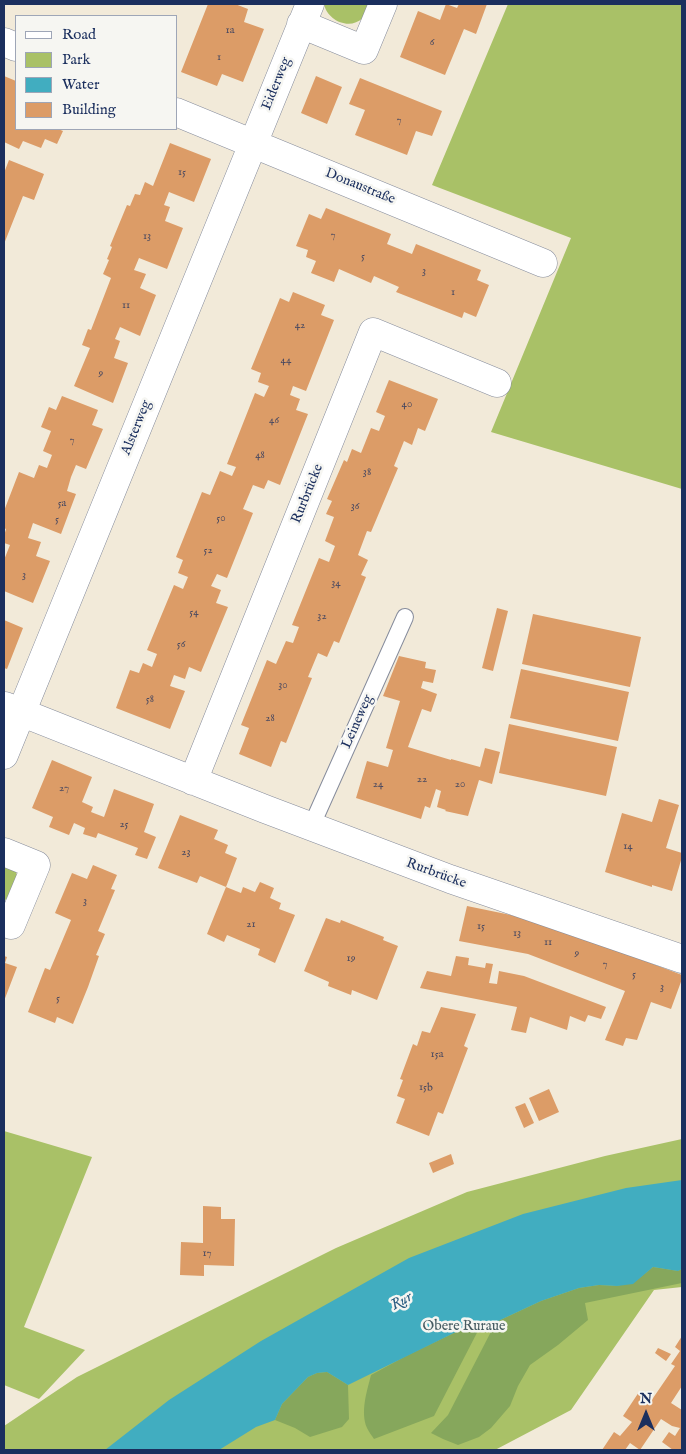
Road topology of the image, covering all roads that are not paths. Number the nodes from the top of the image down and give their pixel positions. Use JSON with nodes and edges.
{"nodes":[{"id":1,"x":383,"y":4,"type":"edge"},
{"id":2,"x":306,"y":14,"type":"edge"},
{"id":3,"x":178,"y":113,"type":"edge"},
{"id":4,"x":252,"y":143,"type":"junction"},
{"id":5,"x":543,"y":263,"type":"dead end"},
{"id":6,"x":497,"y":383,"type":"dead end"},
{"id":7,"x":405,"y":617,"type":"dead end"},
{"id":8,"x":12,"y":709,"type":"edge"},
{"id":9,"x":4,"y":755,"type":"edge"},
{"id":10,"x":193,"y":781,"type":"junction"},
{"id":11,"x":311,"y":827,"type":"junction"},
{"id":12,"x":4,"y":852,"type":"edge"},
{"id":13,"x":4,"y":922,"type":"edge"},
{"id":14,"x":682,"y":959,"type":"edge"}],
"edges":[{"from":1,"to":2,"type":"street","name":"Eiderweg"},
{"from":2,"to":4,"type":"street","name":"Eiderweg"},
{"from":3,"to":4,"type":"street","name":"Donaustraße"},
{"from":4,"to":5,"type":"street","name":"Donaustraße"},
{"from":4,"to":8,"type":"street","name":"Alsterweg"},
{"from":6,"to":10,"type":"street","name":"Rurbrücke"},
{"from":7,"to":11,"type":"lane","name":"Leineweg"},
{"from":8,"to":9,"type":"street","name":"Alsterweg"},
{"from":8,"to":10,"type":"street","name":"Rurbrücke"},
{"from":10,"to":11,"type":"street","name":"Rurbrücke"},
{"from":11,"to":14,"type":"street","name":"Rurbrücke"},
{"from":12,"to":13,"type":"street"}]}
